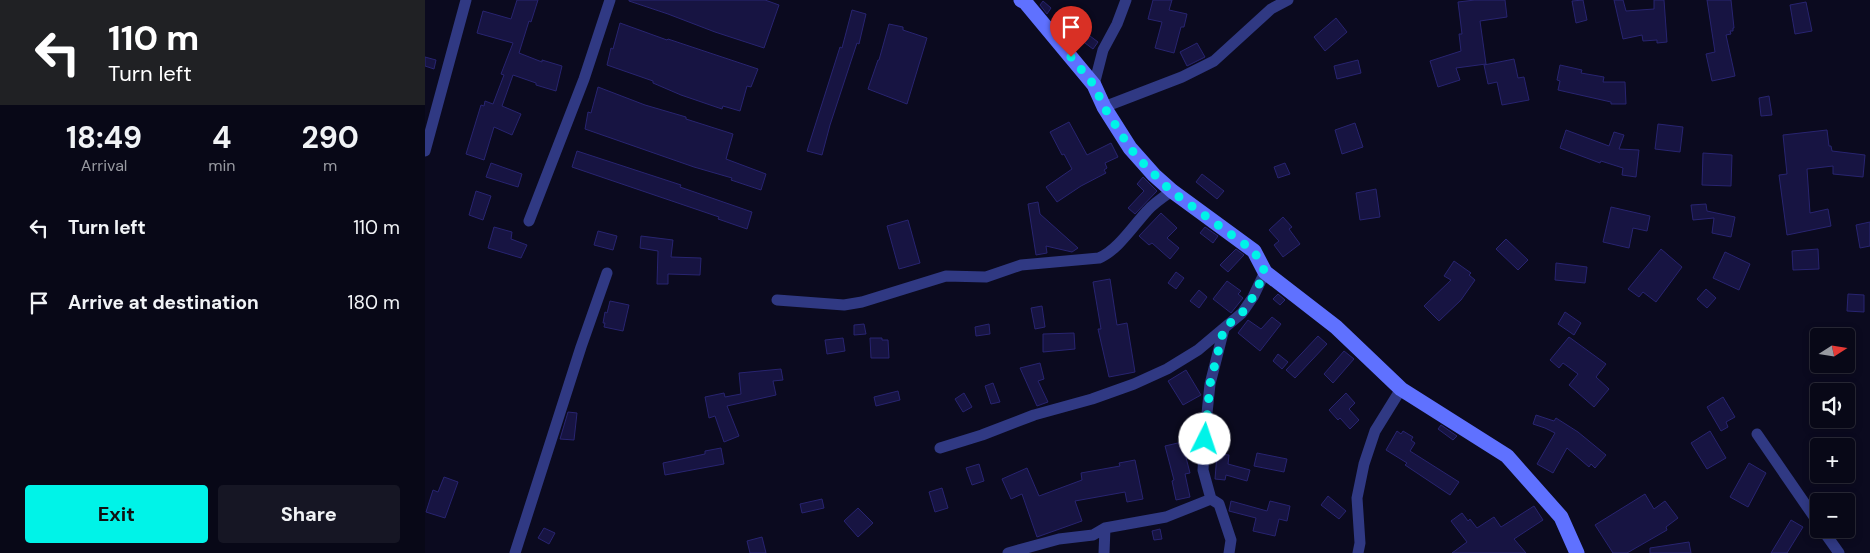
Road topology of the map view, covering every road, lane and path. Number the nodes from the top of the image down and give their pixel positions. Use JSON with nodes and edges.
{"nodes":[{"id":1,"x":467,"y":0,"type":"edge"},
{"id":2,"x":611,"y":0,"type":"edge"},
{"id":3,"x":1021,"y":0,"type":"edge"},
{"id":4,"x":1126,"y":0,"type":"edge"},
{"id":5,"x":1288,"y":0,"type":"edge"},
{"id":6,"x":1094,"y":85,"type":"junction"},
{"id":7,"x":1104,"y":107,"type":"junction"},
{"id":8,"x":425,"y":151,"type":"edge"},
{"id":9,"x":1171,"y":191,"type":"junction"},
{"id":10,"x":529,"y":221,"type":"dead end"},
{"id":11,"x":1265,"y":272,"type":"junction"},
{"id":12,"x":607,"y":273,"type":"dead end"},
{"id":13,"x":777,"y":300,"type":"dead end"},
{"id":14,"x":1224,"y":328,"type":"junction"},
{"id":15,"x":1401,"y":389,"type":"junction"},
{"id":16,"x":1757,"y":434,"type":"dead end"},
{"id":17,"x":940,"y":448,"type":"dead end"},
{"id":18,"x":1211,"y":499,"type":"junction"},
{"id":19,"x":1810,"y":511,"type":"edge"},
{"id":20,"x":1105,"y":528,"type":"junction"},
{"id":21,"x":1828,"y":538,"type":"edge"},
{"id":22,"x":515,"y":553,"type":"edge"},
{"id":23,"x":1008,"y":553,"type":"edge"},
{"id":24,"x":1104,"y":553,"type":"edge"},
{"id":25,"x":1229,"y":553,"type":"edge"},
{"id":26,"x":1358,"y":553,"type":"edge"},
{"id":27,"x":1577,"y":553,"type":"edge"},
{"id":28,"x":1839,"y":553,"type":"edge"}],
"edges":[{"from":1,"to":8,"type":"street"},
{"from":2,"to":10,"type":"street"},
{"from":3,"to":6,"type":"street"},
{"from":4,"to":6,"type":"street"},
{"from":5,"to":7,"type":"street"},
{"from":6,"to":7,"type":"street"},
{"from":7,"to":9,"type":"street"},
{"from":9,"to":11,"type":"street"},
{"from":9,"to":13,"type":"street"},
{"from":11,"to":14,"type":"street"},
{"from":11,"to":15,"type":"street"},
{"from":12,"to":22,"type":"street"},
{"from":14,"to":17,"type":"street"},
{"from":14,"to":18,"type":"street"},
{"from":15,"to":26,"type":"street"},
{"from":15,"to":27,"type":"street"},
{"from":16,"to":19,"type":"street"},
{"from":18,"to":20,"type":"street"},
{"from":18,"to":25,"type":"street"},
{"from":20,"to":23,"type":"street"},
{"from":20,"to":24,"type":"street"},
{"from":21,"to":28,"type":"street"}]}
